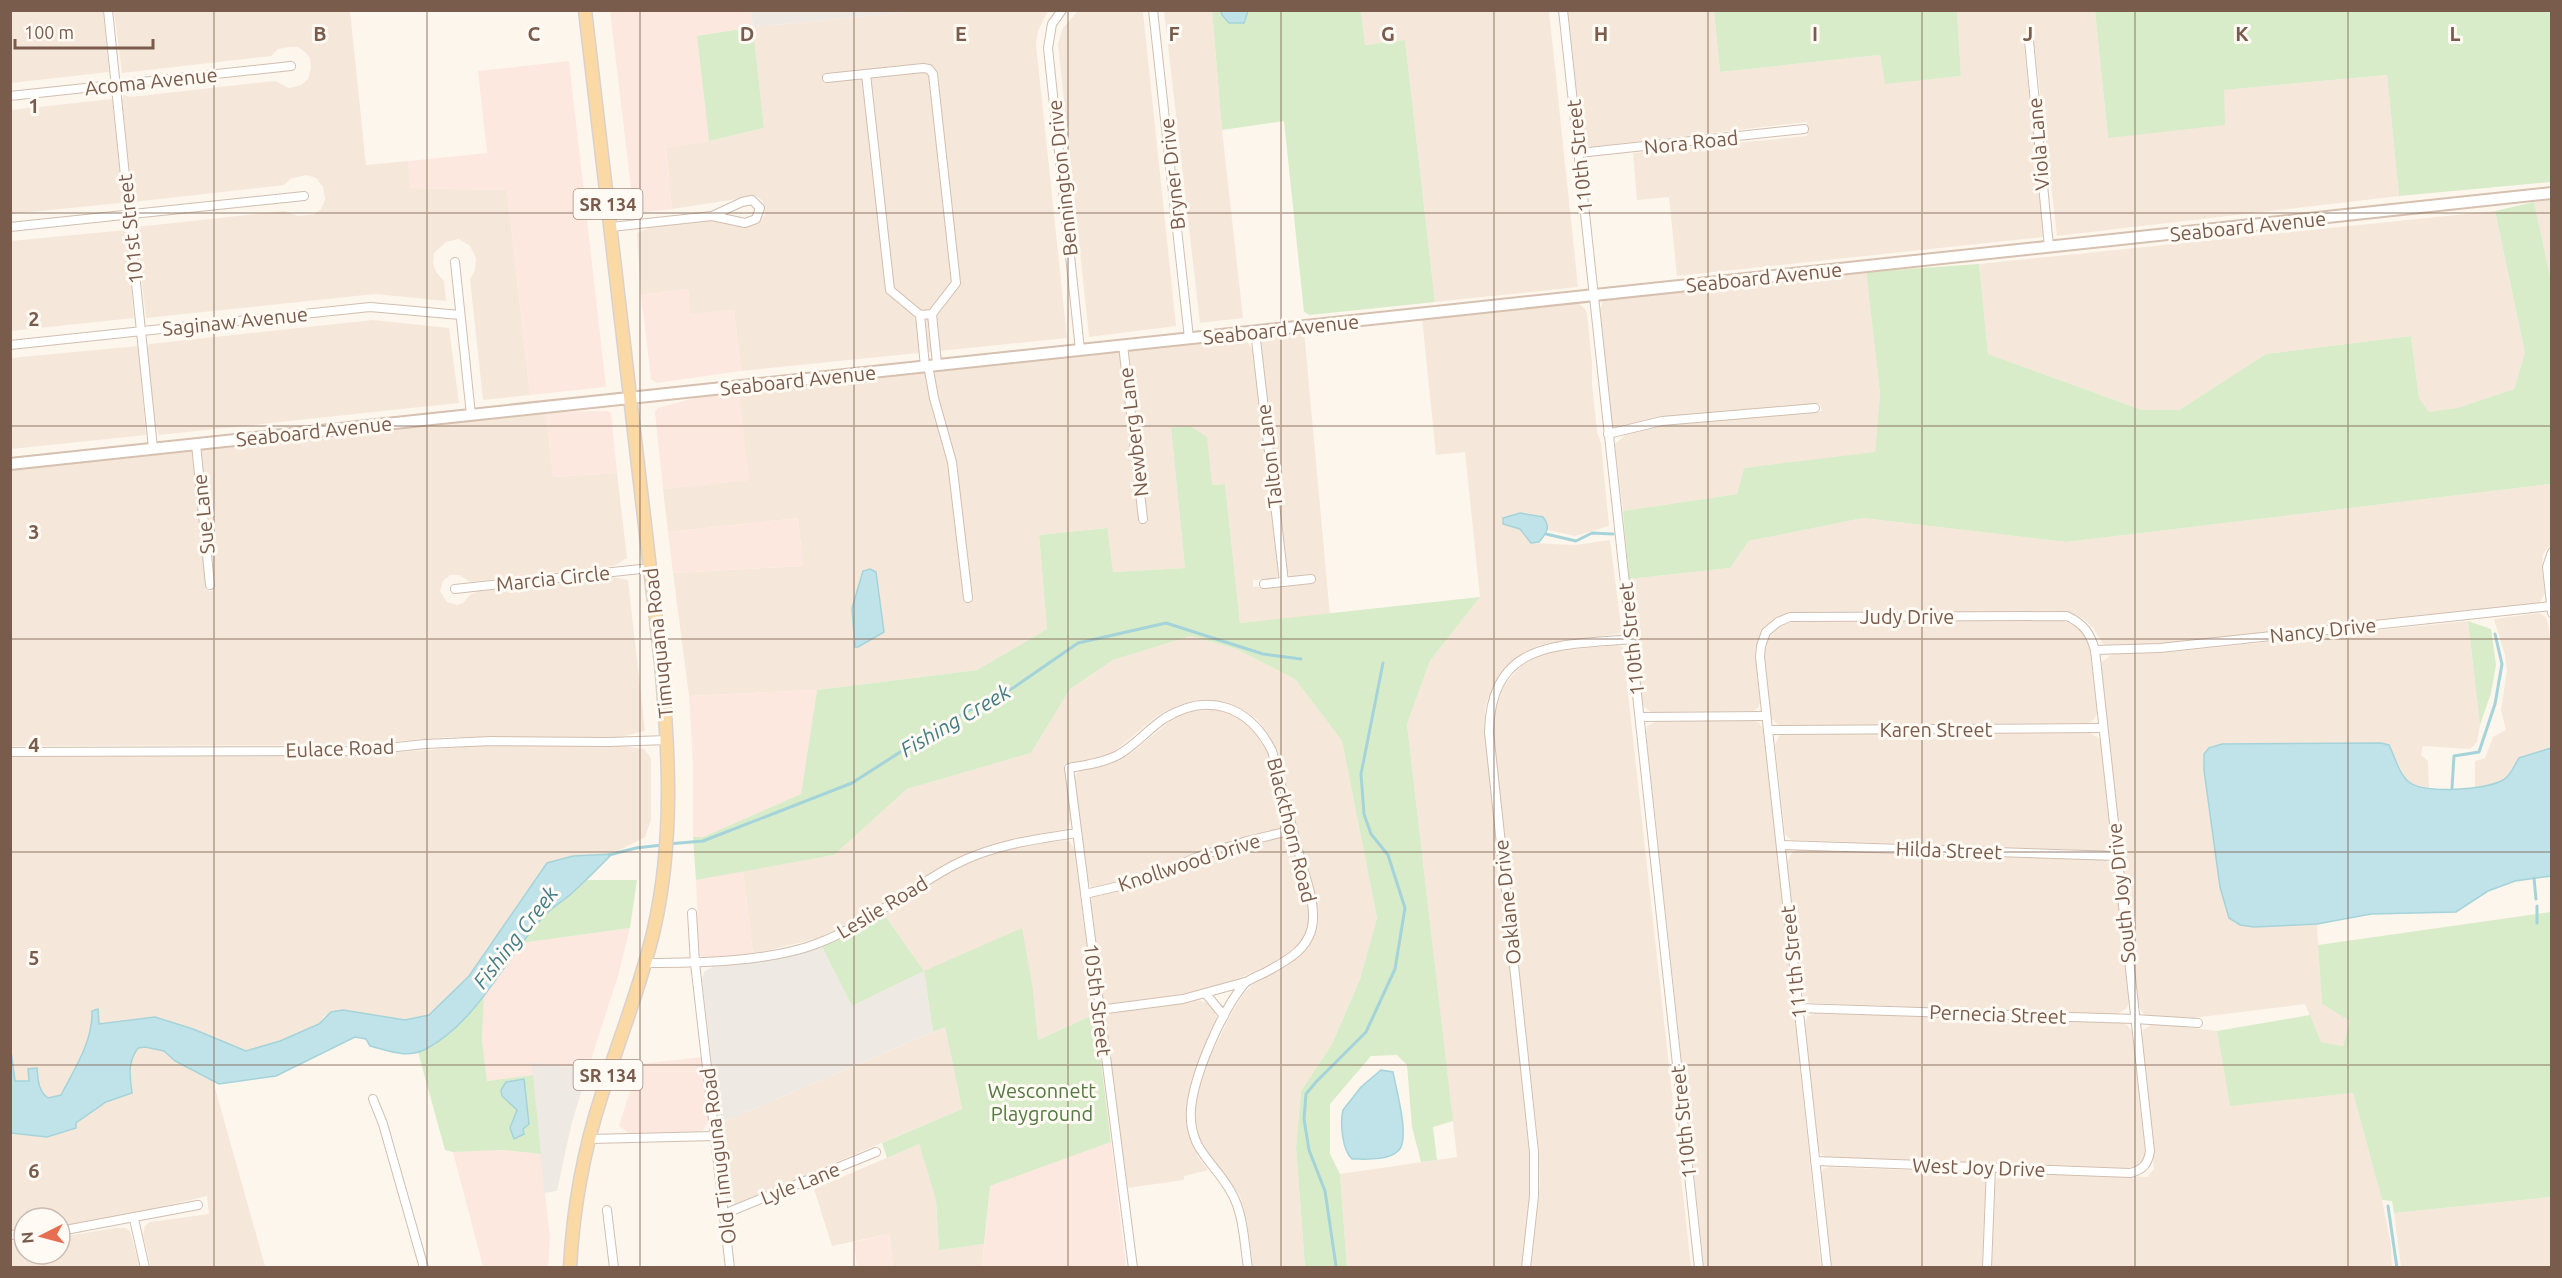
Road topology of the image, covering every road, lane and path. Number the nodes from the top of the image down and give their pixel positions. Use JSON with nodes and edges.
{"nodes":[{"id":1,"x":108,"y":10,"type":"edge"},
{"id":2,"x":585,"y":10,"type":"edge"},
{"id":3,"x":1062,"y":10,"type":"edge"},
{"id":4,"x":1153,"y":10,"type":"edge"},
{"id":5,"x":1563,"y":10,"type":"edge"},
{"id":6,"x":2029,"y":41,"type":"dead end"},
{"id":7,"x":291,"y":66,"type":"dead end"},
{"id":8,"x":866,"y":74,"type":"junction"},
{"id":9,"x":827,"y":78,"type":"dead end"},
{"id":10,"x":116,"y":85,"type":"junction"},
{"id":11,"x":10,"y":96,"type":"edge"},
{"id":12,"x":1803,"y":129,"type":"dead end"},
{"id":13,"x":1579,"y":153,"type":"junction"},
{"id":14,"x":2552,"y":193,"type":"edge"},
{"id":15,"x":304,"y":196,"type":"dead end"},
{"id":16,"x":128,"y":214,"type":"junction"},
{"id":17,"x":712,"y":216,"type":"junction"},
{"id":18,"x":10,"y":227,"type":"edge"},
{"id":19,"x":610,"y":227,"type":"junction"},
{"id":20,"x":2049,"y":247,"type":"junction"},
{"id":21,"x":455,"y":262,"type":"dead end"},
{"id":22,"x":1594,"y":295,"type":"junction"},
{"id":23,"x":932,"y":314,"type":"junction"},
{"id":24,"x":460,"y":315,"type":"junction"},
{"id":25,"x":920,"y":315,"type":"junction"},
{"id":26,"x":141,"y":331,"type":"junction"},
{"id":27,"x":1255,"y":331,"type":"junction"},
{"id":28,"x":1189,"y":338,"type":"junction"},
{"id":29,"x":10,"y":345,"type":"edge"},
{"id":30,"x":1123,"y":345,"type":"junction"},
{"id":31,"x":1080,"y":350,"type":"junction"},
{"id":32,"x":930,"y":365,"type":"junction"},
{"id":33,"x":630,"y":398,"type":"junction"},
{"id":34,"x":1815,"y":408,"type":"dead end"},
{"id":35,"x":471,"y":415,"type":"junction"},
{"id":36,"x":1608,"y":434,"type":"junction"},
{"id":37,"x":196,"y":444,"type":"junction"},
{"id":38,"x":153,"y":448,"type":"junction"},
{"id":39,"x":10,"y":464,"type":"edge"},
{"id":40,"x":1143,"y":519,"type":"dead end"},
{"id":41,"x":2552,"y":552,"type":"edge"},
{"id":42,"x":650,"y":568,"type":"junction"},
{"id":43,"x":1311,"y":579,"type":"dead end"},
{"id":44,"x":1284,"y":582,"type":"junction"},
{"id":45,"x":1264,"y":584,"type":"dead end"},
{"id":46,"x":210,"y":585,"type":"dead end"},
{"id":47,"x":455,"y":589,"type":"dead end"},
{"id":48,"x":968,"y":598,"type":"dead end"},
{"id":49,"x":2551,"y":606,"type":"edge"},
{"id":50,"x":2552,"y":613,"type":"edge"},
{"id":51,"x":2078,"y":621,"type":"joint"},
{"id":52,"x":1630,"y":639,"type":"junction"},
{"id":53,"x":2095,"y":650,"type":"junction"},
{"id":54,"x":1760,"y":657,"type":"joint"},
{"id":55,"x":1766,"y":716,"type":"junction"},
{"id":56,"x":1640,"y":717,"type":"junction"},
{"id":57,"x":2103,"y":728,"type":"junction"},
{"id":58,"x":1768,"y":730,"type":"junction"},
{"id":59,"x":668,"y":740,"type":"junction"},
{"id":60,"x":10,"y":752,"type":"edge"},
{"id":61,"x":1069,"y":768,"type":"joint"},
{"id":62,"x":1293,"y":830,"type":"junction"},
{"id":63,"x":1077,"y":833,"type":"junction"},
{"id":64,"x":1781,"y":844,"type":"junction"},
{"id":65,"x":2117,"y":856,"type":"junction"},
{"id":66,"x":1085,"y":894,"type":"junction"},
{"id":67,"x":693,"y":912,"type":"dead end"},
{"id":68,"x":645,"y":963,"type":"junction"},
{"id":69,"x":695,"y":963,"type":"junction"},
{"id":70,"x":1245,"y":982,"type":"junction"},
{"id":71,"x":1206,"y":994,"type":"junction"},
{"id":72,"x":1798,"y":1008,"type":"junction"},
{"id":73,"x":1099,"y":1010,"type":"junction"},
{"id":74,"x":1224,"y":1016,"type":"junction"},
{"id":75,"x":2135,"y":1019,"type":"junction"},
{"id":76,"x":2198,"y":1023,"type":"dead end"},
{"id":77,"x":373,"y":1099,"type":"dead end"},
{"id":78,"x":715,"y":1136,"type":"junction"},
{"id":79,"x":590,"y":1138,"type":"junction"},
{"id":80,"x":876,"y":1152,"type":"dead end"},
{"id":81,"x":1815,"y":1161,"type":"junction"},
{"id":82,"x":1991,"y":1167,"type":"junction"},
{"id":83,"x":2143,"y":1168,"type":"joint"},
{"id":84,"x":198,"y":1205,"type":"dead end"},
{"id":85,"x":607,"y":1210,"type":"dead end"},
{"id":86,"x":724,"y":1214,"type":"junction"},
{"id":87,"x":134,"y":1219,"type":"junction"},
{"id":88,"x":72,"y":1230,"type":"edge"},
{"id":89,"x":145,"y":1268,"type":"edge"},
{"id":90,"x":424,"y":1268,"type":"edge"},
{"id":91,"x":570,"y":1268,"type":"edge"},
{"id":92,"x":614,"y":1268,"type":"edge"},
{"id":93,"x":730,"y":1268,"type":"edge"},
{"id":94,"x":1133,"y":1268,"type":"edge"},
{"id":95,"x":1248,"y":1268,"type":"edge"},
{"id":96,"x":1526,"y":1268,"type":"edge"},
{"id":97,"x":1699,"y":1268,"type":"edge"},
{"id":98,"x":1827,"y":1268,"type":"edge"},
{"id":99,"x":1987,"y":1268,"type":"edge"}],
"edges":[{"from":1,"to":10,"type":"street","name":"101st Street"},
{"from":2,"to":19,"type":"main road","name":"Timuquana Road","number":"SR 134"},
{"from":3,"to":31,"type":"street","name":"Bennington Drive"},
{"from":4,"to":28,"type":"street","name":"Bryner Drive"},
{"from":5,"to":13,"type":"street","name":"110th Street"},
{"from":6,"to":20,"type":"street","name":"Viola Lane"},
{"from":7,"to":10,"type":"street","name":"Acoma Avenue"},
{"from":8,"to":9,"type":"street"},
{"from":8,"to":23,"type":"street"},
{"from":8,"to":25,"type":"street"},
{"from":10,"to":11,"type":"street","name":"Acoma Avenue"},
{"from":10,"to":16,"type":"street","name":"101st Street"},
{"from":12,"to":13,"type":"street","name":"Nora Road"},
{"from":13,"to":22,"type":"street","name":"110th Street"},
{"from":14,"to":20,"type":"street","name":"Seaboard Avenue"},
{"from":15,"to":16,"type":"street"},
{"from":16,"to":18,"type":"street"},
{"from":16,"to":26,"type":"street","name":"101st Street"},
{"from":17,"to":17,"type":"street"},
{"from":17,"to":19,"type":"street"},
{"from":19,"to":33,"type":"main road","name":"Timuquana Road","number":"SR 134"},
{"from":20,"to":22,"type":"street","name":"Seaboard Avenue"},
{"from":21,"to":24,"type":"street"},
{"from":22,"to":27,"type":"street","name":"Seaboard Avenue"},
{"from":22,"to":36,"type":"street","name":"110th Street"},
{"from":23,"to":25,"type":"street"},
{"from":23,"to":32,"type":"street"},
{"from":24,"to":26,"type":"street","name":"Saginaw Avenue"},
{"from":24,"to":35,"type":"street"},
{"from":25,"to":32,"type":"street"},
{"from":26,"to":29,"type":"street","name":"Saginaw Avenue"},
{"from":26,"to":38,"type":"street","name":"101st Street"},
{"from":27,"to":28,"type":"street","name":"Seaboard Avenue"},
{"from":27,"to":44,"type":"street","name":"Talton Lane"},
{"from":28,"to":30,"type":"street","name":"Seaboard Avenue"},
{"from":30,"to":31,"type":"street","name":"Seaboard Avenue"},
{"from":30,"to":40,"type":"street","name":"Newberg Lane"},
{"from":31,"to":32,"type":"street","name":"Seaboard Avenue"},
{"from":32,"to":33,"type":"street","name":"Seaboard Avenue"},
{"from":32,"to":48,"type":"street"},
{"from":33,"to":35,"type":"street","name":"Seaboard Avenue"},
{"from":33,"to":42,"type":"main road","name":"Timuquana Road","number":"SR 134"},
{"from":34,"to":36,"type":"street"},
{"from":35,"to":37,"type":"street","name":"Seaboard Avenue"},
{"from":36,"to":52,"type":"street","name":"110th Street"},
{"from":37,"to":38,"type":"street","name":"Seaboard Avenue"},
{"from":37,"to":46,"type":"street","name":"Sue Lane"},
{"from":38,"to":39,"type":"street","name":"Seaboard Avenue"},
{"from":41,"to":49,"type":"street"},
{"from":42,"to":47,"type":"street","name":"Marcia Circle"},
{"from":42,"to":59,"type":"main road","name":"Timuquana Road","number":"SR 134"},
{"from":43,"to":44,"type":"street"},
{"from":44,"to":45,"type":"street"},
{"from":49,"to":50,"type":"street"},
{"from":49,"to":53,"type":"street","name":"Nancy Drive"},
{"from":51,"to":53,"type":"street","name":"South Joy Drive"},
{"from":51,"to":54,"type":"street","name":"Judy Drive"},
{"from":52,"to":56,"type":"street","name":"110th Street"},
{"from":52,"to":96,"type":"street","name":"Oaklane Drive"},
{"from":53,"to":57,"type":"street","name":"South Joy Drive"},
{"from":54,"to":55,"type":"street","name":"111th Street"},
{"from":55,"to":56,"type":"street"},
{"from":55,"to":58,"type":"street","name":"111th Street"},
{"from":56,"to":97,"type":"street","name":"110th Street"},
{"from":57,"to":58,"type":"street","name":"Karen Street"},
{"from":57,"to":65,"type":"street","name":"South Joy Drive"},
{"from":58,"to":64,"type":"street","name":"111th Street"},
{"from":59,"to":60,"type":"street","name":"Eulace Road"},
{"from":59,"to":68,"type":"main road","name":"Timuquana Road","number":"SR 134"},
{"from":61,"to":62,"type":"street","name":"Blackthorn Road"},
{"from":61,"to":63,"type":"street","name":"105th Street"},
{"from":62,"to":66,"type":"street","name":"Knollwood Drive"},
{"from":62,"to":70,"type":"street","name":"Blackthorn Road"},
{"from":63,"to":66,"type":"street","name":"105th Street"},
{"from":63,"to":69,"type":"street","name":"Leslie Road"},
{"from":64,"to":65,"type":"street","name":"Hilda Street"},
{"from":64,"to":72,"type":"street","name":"111th Street"},
{"from":65,"to":75,"type":"street","name":"South Joy Drive"},
{"from":66,"to":73,"type":"street","name":"105th Street"},
{"from":67,"to":69,"type":"street","name":"Old Timuguna Road"},
{"from":68,"to":69,"type":"street","name":"Leslie Road"},
{"from":68,"to":79,"type":"main road","name":"Timuquana Road","number":"SR 134"},
{"from":69,"to":78,"type":"street","name":"Old Timuguna Road"},
{"from":70,"to":71,"type":"street","name":"Blackthorn Road"},
{"from":70,"to":74,"type":"street"},
{"from":71,"to":73,"type":"street","name":"Blackthorn Road"},
{"from":71,"to":74,"type":"street"},
{"from":72,"to":75,"type":"street","name":"Pernecia Street"},
{"from":72,"to":81,"type":"street","name":"111th Street"},
{"from":73,"to":94,"type":"street","name":"105th Street"},
{"from":74,"to":95,"type":"street"},
{"from":75,"to":76,"type":"street","name":"Pernecia Street"},
{"from":75,"to":83,"type":"street","name":"South Joy Drive"},
{"from":77,"to":90,"type":"street"},
{"from":78,"to":79,"type":"street"},
{"from":78,"to":86,"type":"street","name":"Old Timuguna Road"},
{"from":79,"to":91,"type":"main road","name":"Timuquana Road","number":"SR 134"},
{"from":80,"to":86,"type":"street","name":"Lyle Lane"},
{"from":81,"to":82,"type":"street","name":"West Joy Drive"},
{"from":81,"to":98,"type":"street","name":"111th Street"},
{"from":82,"to":83,"type":"street","name":"West Joy Drive"},
{"from":82,"to":99,"type":"street"},
{"from":84,"to":87,"type":"street"},
{"from":85,"to":92,"type":"street"},
{"from":86,"to":93,"type":"street","name":"Old Timuguna Road"},
{"from":87,"to":88,"type":"street"},
{"from":87,"to":89,"type":"street"}]}
